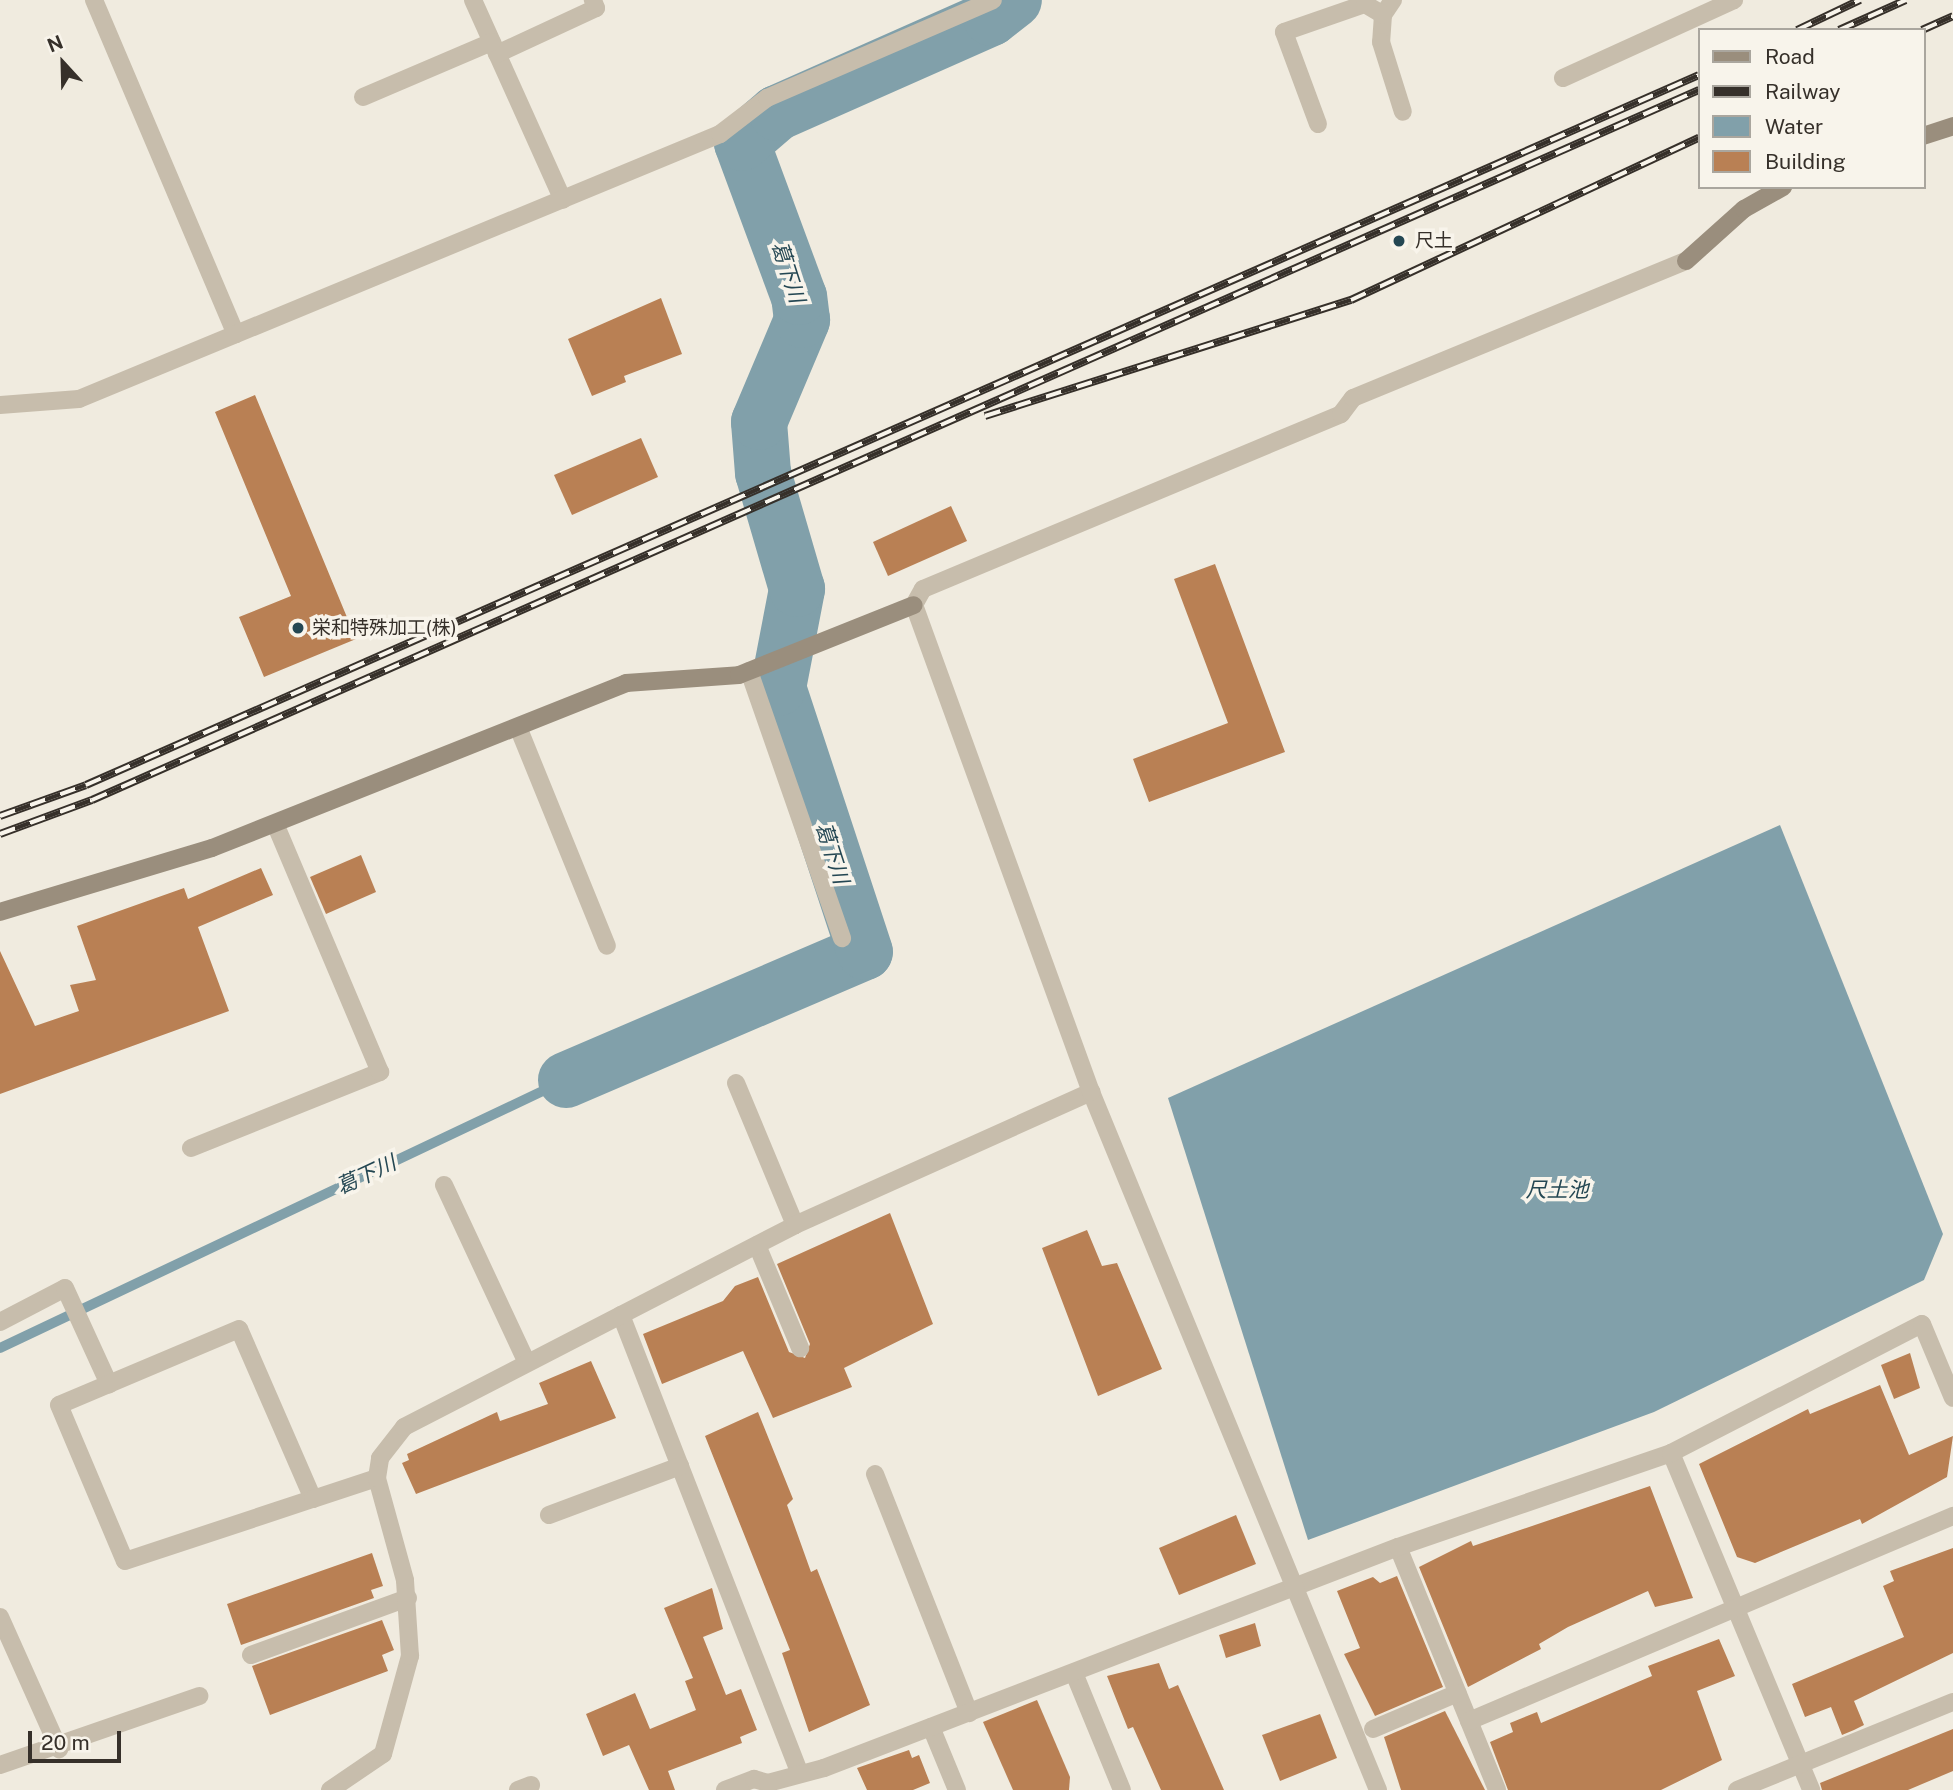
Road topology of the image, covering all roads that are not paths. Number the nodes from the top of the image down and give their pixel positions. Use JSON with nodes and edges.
{"nodes":[{"id":1,"x":93,"y":0,"type":"edge"},
{"id":2,"x":472,"y":0,"type":"edge"},
{"id":3,"x":593,"y":0,"type":"edge"},
{"id":4,"x":993,"y":0,"type":"edge"},
{"id":5,"x":1734,"y":0,"type":"edge"},
{"id":6,"x":1388,"y":7,"type":"edge"},
{"id":7,"x":494,"y":48,"type":"junction"},
{"id":8,"x":1563,"y":78,"type":"dead end"},
{"id":9,"x":363,"y":97,"type":"dead end"},
{"id":10,"x":1403,"y":112,"type":"dead end"},
{"id":11,"x":1318,"y":124,"type":"dead end"},
{"id":12,"x":1953,"y":125,"type":"edge"},
{"id":13,"x":1925,"y":135,"type":"edge"},
{"id":14,"x":1779,"y":189,"type":"edge"},
{"id":15,"x":563,"y":200,"type":"junction"},
{"id":16,"x":236,"y":334,"type":"junction"},
{"id":17,"x":0,"y":405,"type":"edge"},
{"id":18,"x":914,"y":605,"type":"junction"},
{"id":19,"x":749,"y":671,"type":"junction"},
{"id":20,"x":518,"y":727,"type":"junction"},
{"id":21,"x":275,"y":824,"type":"junction"},
{"id":22,"x":0,"y":912,"type":"edge"},
{"id":23,"x":842,"y":938,"type":"dead end"},
{"id":24,"x":607,"y":946,"type":"dead end"},
{"id":25,"x":736,"y":1083,"type":"dead end"},
{"id":26,"x":1091,"y":1093,"type":"junction"},
{"id":27,"x":191,"y":1148,"type":"dead end"},
{"id":28,"x":444,"y":1185,"type":"dead end"},
{"id":29,"x":795,"y":1225,"type":"junction"},
{"id":30,"x":757,"y":1245,"type":"junction"},
{"id":31,"x":621,"y":1315,"type":"junction"},
{"id":32,"x":0,"y":1322,"type":"edge"},
{"id":33,"x":800,"y":1348,"type":"dead end"},
{"id":34,"x":527,"y":1363,"type":"junction"},
{"id":35,"x":109,"y":1384,"type":"junction"},
{"id":36,"x":1953,"y":1398,"type":"edge"},
{"id":37,"x":1671,"y":1452,"type":"junction"},
{"id":38,"x":680,"y":1466,"type":"junction"},
{"id":39,"x":875,"y":1474,"type":"dead end"},
{"id":40,"x":377,"y":1478,"type":"junction"},
{"id":41,"x":313,"y":1499,"type":"junction"},
{"id":42,"x":549,"y":1515,"type":"dead end"},
{"id":43,"x":1953,"y":1516,"type":"edge"},
{"id":44,"x":1398,"y":1547,"type":"junction"},
{"id":45,"x":1291,"y":1591,"type":"junction"},
{"id":46,"x":408,"y":1598,"type":"junction"},
{"id":47,"x":1735,"y":1608,"type":"junction"},
{"id":48,"x":0,"y":1617,"type":"edge"},
{"id":49,"x":251,"y":1655,"type":"dead end"},
{"id":50,"x":1074,"y":1673,"type":"junction"},
{"id":51,"x":1458,"y":1693,"type":"junction"},
{"id":52,"x":200,"y":1696,"type":"dead end"},
{"id":53,"x":1953,"y":1702,"type":"edge"},
{"id":54,"x":969,"y":1713,"type":"junction"},
{"id":55,"x":1469,"y":1721,"type":"junction"},
{"id":56,"x":931,"y":1727,"type":"junction"},
{"id":57,"x":1373,"y":1729,"type":"dead end"},
{"id":58,"x":59,"y":1749,"type":"junction"},
{"id":59,"x":1801,"y":1764,"type":"junction"},
{"id":60,"x":0,"y":1765,"type":"edge"},
{"id":61,"x":799,"y":1771,"type":"junction"},
{"id":62,"x":770,"y":1787,"type":"edge"},
{"id":63,"x":330,"y":1790,"type":"edge"},
{"id":64,"x":725,"y":1790,"type":"edge"},
{"id":65,"x":957,"y":1790,"type":"edge"},
{"id":66,"x":1122,"y":1790,"type":"edge"},
{"id":67,"x":1378,"y":1790,"type":"edge"},
{"id":68,"x":1497,"y":1790,"type":"edge"},
{"id":69,"x":1737,"y":1790,"type":"edge"},
{"id":70,"x":1811,"y":1790,"type":"edge"}],
"edges":[{"from":1,"to":16,"type":"street"},
{"from":2,"to":7,"type":"street"},
{"from":3,"to":7,"type":"street"},
{"from":4,"to":15,"type":"street"},
{"from":5,"to":8,"type":"street"},
{"from":6,"to":10,"type":"street"},
{"from":6,"to":11,"type":"street"},
{"from":7,"to":9,"type":"street"},
{"from":7,"to":15,"type":"street"},
{"from":12,"to":13,"type":"street"},
{"from":14,"to":18,"type":"street"},
{"from":15,"to":16,"type":"street"},
{"from":16,"to":17,"type":"street"},
{"from":18,"to":19,"type":"street"},
{"from":18,"to":26,"type":"street"},
{"from":19,"to":20,"type":"street"},
{"from":19,"to":23,"type":"street"},
{"from":20,"to":21,"type":"street"},
{"from":20,"to":24,"type":"street"},
{"from":21,"to":22,"type":"street"},
{"from":21,"to":27,"type":"street"},
{"from":25,"to":29,"type":"street"},
{"from":26,"to":29,"type":"street"},
{"from":26,"to":45,"type":"street"},
{"from":28,"to":34,"type":"street"},
{"from":29,"to":30,"type":"street"},
{"from":30,"to":31,"type":"street"},
{"from":30,"to":33,"type":"street"},
{"from":31,"to":34,"type":"street"},
{"from":31,"to":38,"type":"street"},
{"from":32,"to":35,"type":"street"},
{"from":34,"to":40,"type":"street"},
{"from":35,"to":41,"type":"street"},
{"from":35,"to":41,"type":"street"},
{"from":36,"to":37,"type":"street"},
{"from":37,"to":44,"type":"street"},
{"from":37,"to":47,"type":"street"},
{"from":38,"to":42,"type":"street"},
{"from":38,"to":61,"type":"street"},
{"from":39,"to":54,"type":"street"},
{"from":40,"to":41,"type":"street"},
{"from":40,"to":46,"type":"street"},
{"from":43,"to":47,"type":"street"},
{"from":44,"to":45,"type":"street"},
{"from":44,"to":51,"type":"street"},
{"from":45,"to":50,"type":"street"},
{"from":45,"to":67,"type":"street"},
{"from":46,"to":49,"type":"street"},
{"from":46,"to":63,"type":"street"},
{"from":47,"to":55,"type":"street"},
{"from":47,"to":59,"type":"street"},
{"from":48,"to":58,"type":"street"},
{"from":50,"to":54,"type":"street"},
{"from":50,"to":66,"type":"street"},
{"from":51,"to":55,"type":"street"},
{"from":51,"to":57,"type":"street"},
{"from":52,"to":58,"type":"street"},
{"from":53,"to":59,"type":"street"},
{"from":54,"to":56,"type":"street"},
{"from":55,"to":68,"type":"street"},
{"from":56,"to":61,"type":"street"},
{"from":56,"to":65,"type":"street"},
{"from":58,"to":60,"type":"street"},
{"from":59,"to":69,"type":"street"},
{"from":59,"to":70,"type":"street"},
{"from":61,"to":62,"type":"street"},
{"from":62,"to":64,"type":"street"}]}
